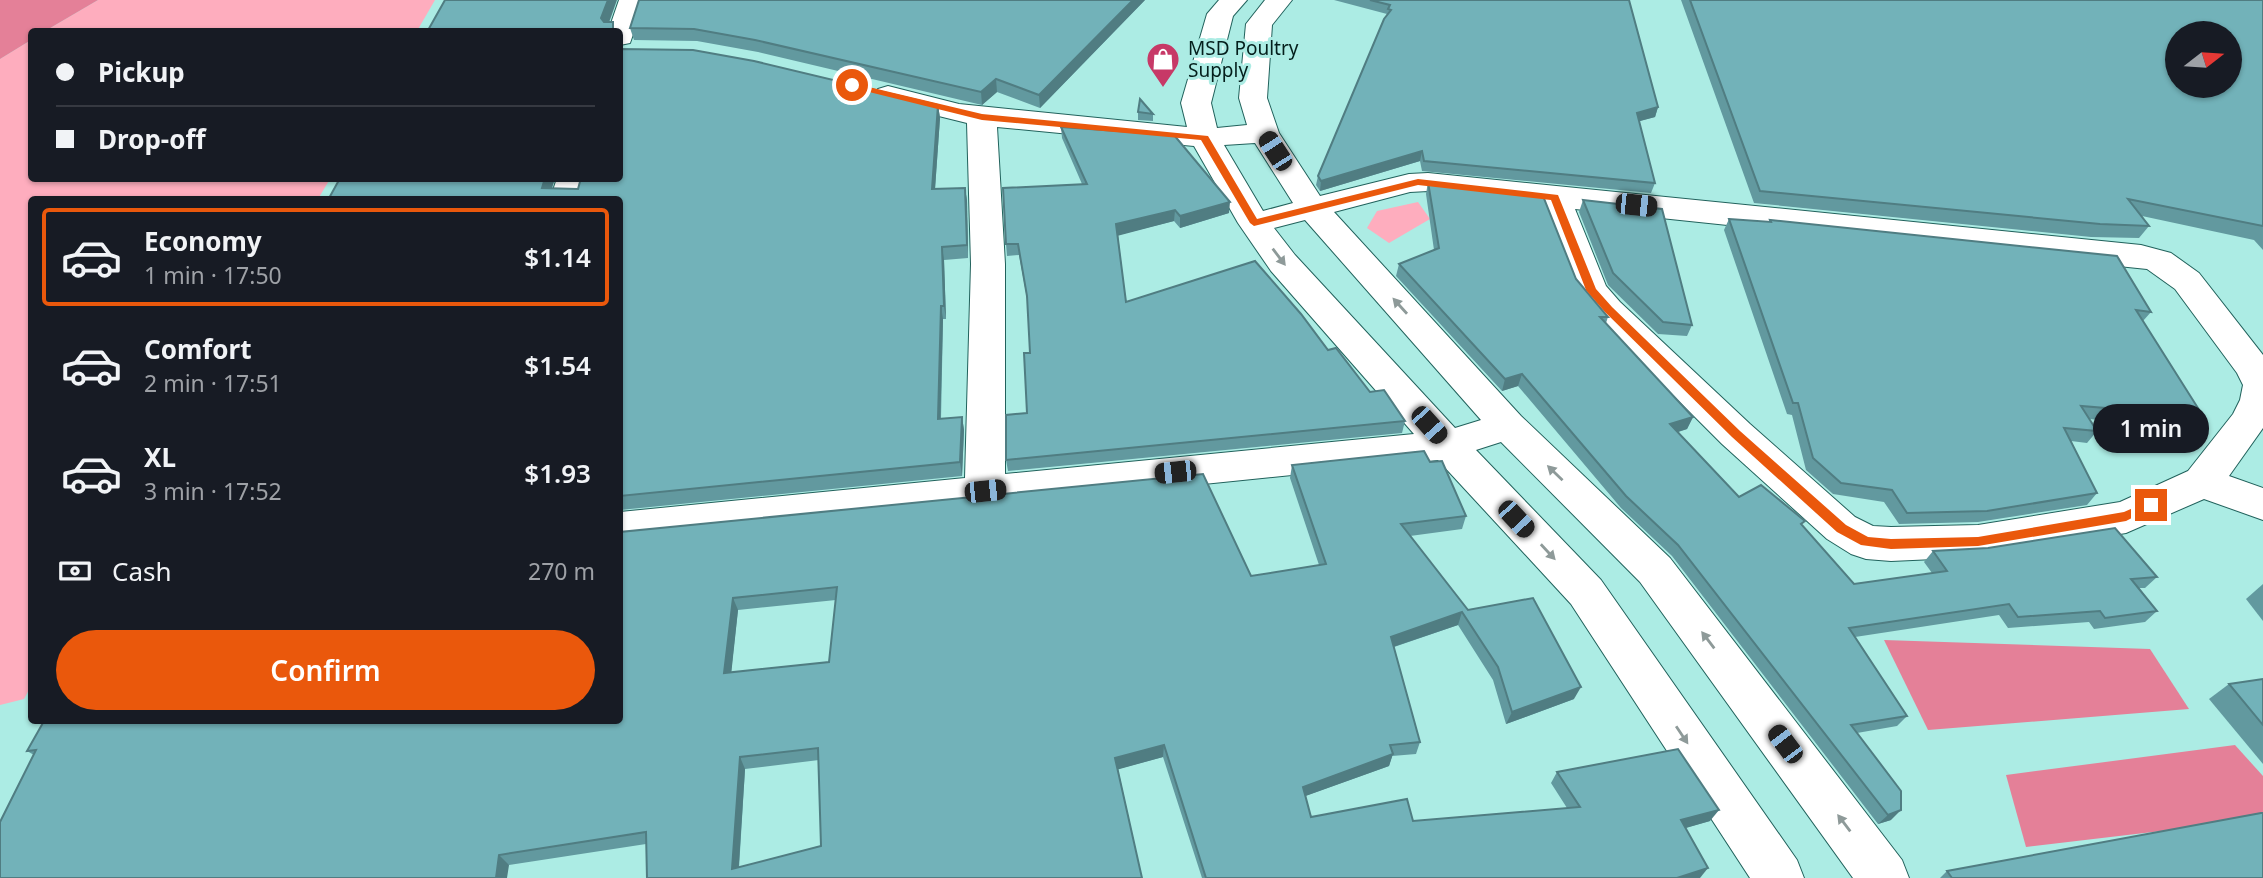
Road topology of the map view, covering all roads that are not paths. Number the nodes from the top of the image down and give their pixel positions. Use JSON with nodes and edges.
{"nodes":[{"id":1,"x":632,"y":0,"type":"edge"},
{"id":2,"x":1234,"y":0,"type":"edge"},
{"id":3,"x":1279,"y":0,"type":"edge"},
{"id":4,"x":623,"y":28,"type":"edge"},
{"id":5,"x":866,"y":89,"type":"edge"},
{"id":6,"x":982,"y":117,"type":"junction"},
{"id":7,"x":1264,"y":133,"type":"junction"},
{"id":8,"x":1205,"y":138,"type":"junction"},
{"id":9,"x":1555,"y":197,"type":"junction"},
{"id":10,"x":1311,"y":207,"type":"junction"},
{"id":11,"x":1254,"y":223,"type":"junction"},
{"id":12,"x":1508,"y":426,"type":"junction"},
{"id":13,"x":1447,"y":445,"type":"junction"},
{"id":14,"x":2202,"y":482,"type":"junction"},
{"id":15,"x":985,"y":491,"type":"junction"},
{"id":16,"x":2263,"y":504,"type":"edge"},
{"id":17,"x":623,"y":528,"type":"edge"},
{"id":18,"x":1779,"y":878,"type":"edge"},
{"id":19,"x":1884,"y":878,"type":"edge"}],
"edges":[{"from":1,"to":4,"type":"street"},
{"from":2,"to":8,"type":"street"},
{"from":3,"to":7,"type":"street"},
{"from":5,"to":6,"type":"street"},
{"from":6,"to":8,"type":"street"},
{"from":6,"to":15,"type":"street"},
{"from":7,"to":8,"type":"street"},
{"from":7,"to":10,"type":"street"},
{"from":8,"to":11,"type":"street"},
{"from":9,"to":10,"type":"street"},
{"from":9,"to":14,"type":"street"},
{"from":9,"to":14,"type":"street"},
{"from":10,"to":11,"type":"street"},
{"from":12,"to":10,"type":"street","one_way":true},
{"from":11,"to":13,"type":"street","one_way":true},
{"from":12,"to":13,"type":"street"},
{"from":19,"to":12,"type":"street","one_way":true},
{"from":13,"to":15,"type":"street"},
{"from":13,"to":18,"type":"street","one_way":true},
{"from":14,"to":16,"type":"street"},
{"from":15,"to":17,"type":"street"}]}
